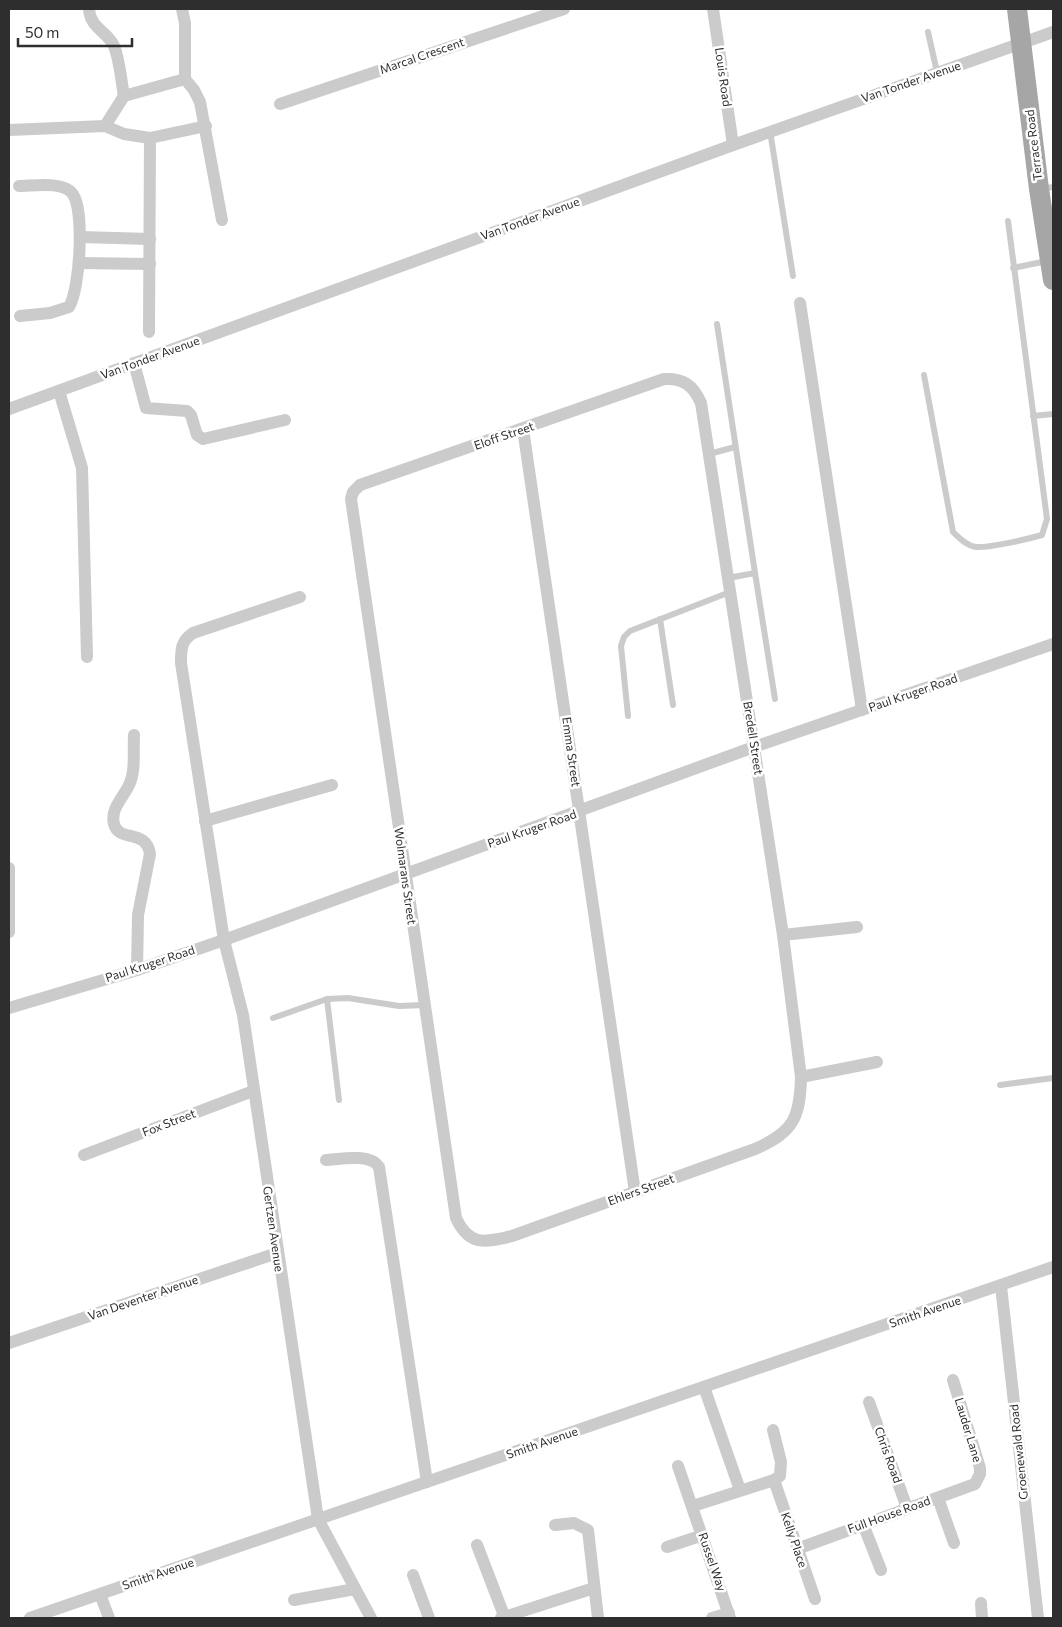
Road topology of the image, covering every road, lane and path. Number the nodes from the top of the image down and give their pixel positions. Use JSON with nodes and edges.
{"nodes":[{"id":1,"x":89,"y":9,"type":"edge"},
{"id":2,"x":182,"y":9,"type":"edge"},
{"id":3,"x":564,"y":9,"type":"edge"},
{"id":4,"x":713,"y":9,"type":"edge"},
{"id":5,"x":1017,"y":9,"type":"edge"},
{"id":6,"x":928,"y":32,"type":"dead end"},
{"id":7,"x":1053,"y":32,"type":"edge"},
{"id":8,"x":1022,"y":44,"type":"junction"},
{"id":9,"x":937,"y":72,"type":"junction"},
{"id":10,"x":185,"y":79,"type":"junction"},
{"id":11,"x":124,"y":96,"type":"junction"},
{"id":12,"x":280,"y":104,"type":"dead end"},
{"id":13,"x":105,"y":126,"type":"junction"},
{"id":14,"x":206,"y":126,"type":"junction"},
{"id":15,"x":9,"y":130,"type":"edge"},
{"id":16,"x":770,"y":131,"type":"junction"},
{"id":17,"x":150,"y":138,"type":"junction"},
{"id":18,"x":732,"y":145,"type":"junction"},
{"id":19,"x":19,"y":186,"type":"dead end"},
{"id":20,"x":1046,"y":188,"type":"edge"},
{"id":21,"x":222,"y":220,"type":"dead end"},
{"id":22,"x":1008,"y":221,"type":"dead end"},
{"id":23,"x":80,"y":236,"type":"junction"},
{"id":24,"x":150,"y":238,"type":"junction"},
{"id":25,"x":79,"y":263,"type":"junction"},
{"id":26,"x":150,"y":264,"type":"junction"},
{"id":27,"x":1013,"y":268,"type":"junction"},
{"id":28,"x":1052,"y":270,"type":"edge"},
{"id":29,"x":793,"y":276,"type":"dead end"},
{"id":30,"x":800,"y":303,"type":"dead end"},
{"id":31,"x":20,"y":316,"type":"dead end"},
{"id":32,"x":717,"y":324,"type":"dead end"},
{"id":33,"x":149,"y":332,"type":"dead end"},
{"id":34,"x":134,"y":363,"type":"junction"},
{"id":35,"x":924,"y":375,"type":"dead end"},
{"id":36,"x":673,"y":379,"type":"joint"},
{"id":37,"x":59,"y":391,"type":"junction"},
{"id":38,"x":9,"y":409,"type":"edge"},
{"id":39,"x":1053,"y":414,"type":"edge"},
{"id":40,"x":1033,"y":416,"type":"junction"},
{"id":41,"x":285,"y":420,"type":"dead end"},
{"id":42,"x":524,"y":430,"type":"junction"},
{"id":43,"x":735,"y":447,"type":"junction"},
{"id":44,"x":709,"y":454,"type":"junction"},
{"id":45,"x":352,"y":508,"type":"joint"},
{"id":46,"x":754,"y":573,"type":"junction"},
{"id":47,"x":728,"y":578,"type":"junction"},
{"id":48,"x":730,"y":592,"type":"junction"},
{"id":49,"x":300,"y":597,"type":"dead end"},
{"id":50,"x":660,"y":619,"type":"junction"},
{"id":51,"x":1053,"y":644,"type":"edge"},
{"id":52,"x":87,"y":657,"type":"dead end"},
{"id":53,"x":775,"y":700,"type":"dead end"},
{"id":54,"x":673,"y":705,"type":"dead end"},
{"id":55,"x":862,"y":710,"type":"junction"},
{"id":56,"x":628,"y":716,"type":"dead end"},
{"id":57,"x":134,"y":735,"type":"dead end"},
{"id":58,"x":754,"y":747,"type":"junction"},
{"id":59,"x":332,"y":785,"type":"dead end"},
{"id":60,"x":580,"y":812,"type":"junction"},
{"id":61,"x":205,"y":821,"type":"junction"},
{"id":62,"x":9,"y":868,"type":"edge"},
{"id":63,"x":405,"y":874,"type":"junction"},
{"id":64,"x":857,"y":927,"type":"dead end"},
{"id":65,"x":9,"y":932,"type":"edge"},
{"id":66,"x":783,"y":936,"type":"junction"},
{"id":67,"x":224,"y":940,"type":"junction"},
{"id":68,"x":137,"y":970,"type":"junction"},
{"id":69,"x":327,"y":999,"type":"junction"},
{"id":70,"x":424,"y":1005,"type":"junction"},
{"id":71,"x":9,"y":1008,"type":"edge"},
{"id":72,"x":273,"y":1018,"type":"dead end"},
{"id":73,"x":878,"y":1062,"type":"dead end"},
{"id":74,"x":801,"y":1077,"type":"junction"},
{"id":75,"x":1053,"y":1078,"type":"edge"},
{"id":76,"x":1000,"y":1085,"type":"dead end"},
{"id":77,"x":253,"y":1091,"type":"junction"},
{"id":78,"x":339,"y":1100,"type":"dead end"},
{"id":79,"x":796,"y":1114,"type":"joint"},
{"id":80,"x":84,"y":1156,"type":"dead end"},
{"id":81,"x":326,"y":1160,"type":"dead end"},
{"id":82,"x":635,"y":1192,"type":"junction"},
{"id":83,"x":472,"y":1239,"type":"joint"},
{"id":84,"x":277,"y":1253,"type":"junction"},
{"id":85,"x":1053,"y":1267,"type":"edge"},
{"id":86,"x":1001,"y":1286,"type":"junction"},
{"id":87,"x":9,"y":1343,"type":"edge"},
{"id":88,"x":953,"y":1380,"type":"dead end"},
{"id":89,"x":704,"y":1387,"type":"junction"},
{"id":90,"x":869,"y":1402,"type":"dead end"},
{"id":91,"x":773,"y":1430,"type":"dead end"},
{"id":92,"x":678,"y":1466,"type":"dead end"},
{"id":93,"x":774,"y":1480,"type":"junction"},
{"id":94,"x":978,"y":1480,"type":"joint"},
{"id":95,"x":427,"y":1482,"type":"junction"},
{"id":96,"x":740,"y":1490,"type":"junction"},
{"id":97,"x":938,"y":1498,"type":"junction"},
{"id":98,"x":693,"y":1506,"type":"junction"},
{"id":99,"x":907,"y":1508,"type":"junction"},
{"id":100,"x":318,"y":1519,"type":"junction"},
{"id":101,"x":863,"y":1524,"type":"junction"},
{"id":102,"x":555,"y":1526,"type":"dead end"},
{"id":103,"x":703,"y":1535,"type":"junction"},
{"id":104,"x":954,"y":1543,"type":"dead end"},
{"id":105,"x":477,"y":1544,"type":"dead end"},
{"id":106,"x":667,"y":1547,"type":"dead end"},
{"id":107,"x":797,"y":1549,"type":"junction"},
{"id":108,"x":881,"y":1570,"type":"dead end"},
{"id":109,"x":413,"y":1575,"type":"dead end"},
{"id":110,"x":594,"y":1588,"type":"junction"},
{"id":111,"x":354,"y":1589,"type":"junction"},
{"id":112,"x":100,"y":1594,"type":"junction"},
{"id":113,"x":294,"y":1600,"type":"dead end"},
{"id":114,"x":816,"y":1600,"type":"dead end"},
{"id":115,"x":981,"y":1603,"type":"dead end"},
{"id":116,"x":729,"y":1615,"type":"edge"},
{"id":117,"x":30,"y":1618,"type":"edge"},
{"id":118,"x":109,"y":1618,"type":"edge"},
{"id":119,"x":371,"y":1618,"type":"edge"},
{"id":120,"x":429,"y":1618,"type":"edge"},
{"id":121,"x":504,"y":1618,"type":"edge"},
{"id":122,"x":598,"y":1618,"type":"edge"},
{"id":123,"x":712,"y":1618,"type":"edge"},
{"id":124,"x":982,"y":1618,"type":"edge"},
{"id":125,"x":1038,"y":1618,"type":"edge"}],
"edges":[{"from":1,"to":11,"type":"street"},
{"from":2,"to":10,"type":"street"},
{"from":3,"to":12,"type":"street","name":"Marcal Crescent"},
{"from":4,"to":18,"type":"street","name":"Louis Road"},
{"from":5,"to":8,"type":"main road","name":"Terrace Road"},
{"from":6,"to":9,"type":"lane"},
{"from":7,"to":8,"type":"street","name":"Van Tonder Avenue"},
{"from":8,"to":9,"type":"street","name":"Van Tonder Avenue"},
{"from":8,"to":20,"type":"main road","name":"Terrace Road"},
{"from":9,"to":16,"type":"street","name":"Van Tonder Avenue"},
{"from":10,"to":11,"type":"street"},
{"from":10,"to":14,"type":"street"},
{"from":11,"to":13,"type":"street"},
{"from":13,"to":15,"type":"street"},
{"from":13,"to":17,"type":"street"},
{"from":14,"to":17,"type":"street"},
{"from":14,"to":21,"type":"street"},
{"from":16,"to":18,"type":"street","name":"Van Tonder Avenue"},
{"from":16,"to":29,"type":"lane"},
{"from":17,"to":24,"type":"street"},
{"from":18,"to":34,"type":"street","name":"Van Tonder Avenue"},
{"from":19,"to":23,"type":"street"},
{"from":20,"to":28,"type":"main road","name":"Terrace Road"},
{"from":22,"to":27,"type":"lane"},
{"from":23,"to":24,"type":"street"},
{"from":23,"to":25,"type":"street"},
{"from":24,"to":26,"type":"street"},
{"from":25,"to":26,"type":"street"},
{"from":25,"to":31,"type":"street"},
{"from":26,"to":33,"type":"street"},
{"from":27,"to":28,"type":"lane"},
{"from":27,"to":40,"type":"lane"},
{"from":30,"to":55,"type":"street"},
{"from":32,"to":43,"type":"lane"},
{"from":34,"to":37,"type":"street","name":"Van Tonder Avenue"},
{"from":34,"to":41,"type":"street"},
{"from":35,"to":40,"type":"lane"},
{"from":36,"to":42,"type":"street","name":"Eloff Street"},
{"from":36,"to":44,"type":"street","name":"Bredell Street"},
{"from":37,"to":38,"type":"street","name":"Van Tonder Avenue"},
{"from":37,"to":52,"type":"street"},
{"from":39,"to":40,"type":"lane"},
{"from":42,"to":45,"type":"street","name":"Eloff Street"},
{"from":42,"to":60,"type":"street","name":"Emma Street"},
{"from":43,"to":44,"type":"lane"},
{"from":43,"to":46,"type":"lane"},
{"from":44,"to":47,"type":"street","name":"Bredell Street"},
{"from":45,"to":63,"type":"street","name":"Wolmarans Street"},
{"from":46,"to":47,"type":"lane"},
{"from":46,"to":53,"type":"lane"},
{"from":47,"to":48,"type":"street","name":"Bredell Street"},
{"from":48,"to":50,"type":"lane"},
{"from":48,"to":58,"type":"street","name":"Bredell Street"},
{"from":49,"to":61,"type":"street","name":"Gertzen Avenue"},
{"from":50,"to":54,"type":"lane"},
{"from":50,"to":56,"type":"lane"},
{"from":51,"to":55,"type":"street","name":"Paul Kruger Road"},
{"from":55,"to":58,"type":"street","name":"Paul Kruger Road"},
{"from":57,"to":68,"type":"street"},
{"from":58,"to":60,"type":"street","name":"Paul Kruger Road"},
{"from":58,"to":66,"type":"street","name":"Bredell Street"},
{"from":59,"to":61,"type":"street"},
{"from":60,"to":63,"type":"street","name":"Paul Kruger Road"},
{"from":60,"to":82,"type":"street","name":"Emma Street"},
{"from":61,"to":67,"type":"street","name":"Gertzen Avenue"},
{"from":62,"to":65,"type":"street"},
{"from":63,"to":67,"type":"street","name":"Paul Kruger Road"},
{"from":63,"to":70,"type":"street","name":"Wolmarans Street"},
{"from":64,"to":66,"type":"street"},
{"from":66,"to":74,"type":"street","name":"Bredell Street"},
{"from":67,"to":68,"type":"street","name":"Paul Kruger Road"},
{"from":67,"to":77,"type":"street","name":"Gertzen Avenue"},
{"from":68,"to":71,"type":"street","name":"Paul Kruger Road"},
{"from":69,"to":70,"type":"lane"},
{"from":69,"to":72,"type":"lane"},
{"from":69,"to":78,"type":"lane"},
{"from":70,"to":83,"type":"street","name":"Wolmarans Street"},
{"from":73,"to":74,"type":"street"},
{"from":74,"to":79,"type":"street","name":"Bredell Street"},
{"from":75,"to":76,"type":"lane"},
{"from":77,"to":80,"type":"street","name":"Fox Street"},
{"from":77,"to":84,"type":"street","name":"Gertzen Avenue"},
{"from":79,"to":82,"type":"street","name":"Ehlers Street"},
{"from":81,"to":95,"type":"street"},
{"from":82,"to":83,"type":"street","name":"Ehlers Street"},
{"from":84,"to":87,"type":"street","name":"Van Deventer Avenue"},
{"from":84,"to":100,"type":"street","name":"Gertzen Avenue"},
{"from":85,"to":86,"type":"street","name":"Smith Avenue"},
{"from":86,"to":89,"type":"street","name":"Smith Avenue"},
{"from":86,"to":125,"type":"street","name":"Groenewald Road"},
{"from":88,"to":94,"type":"street","name":"Lauder Lane"},
{"from":89,"to":95,"type":"street","name":"Smith Avenue"},
{"from":89,"to":96,"type":"street"},
{"from":90,"to":99,"type":"street","name":"Chris Road"},
{"from":91,"to":93,"type":"street"},
{"from":92,"to":98,"type":"street","name":"Russel Way"},
{"from":93,"to":96,"type":"street"},
{"from":93,"to":107,"type":"street","name":"Kelly Place"},
{"from":94,"to":97,"type":"street","name":"Full House Road"},
{"from":95,"to":100,"type":"street","name":"Smith Avenue"},
{"from":96,"to":98,"type":"street"},
{"from":97,"to":99,"type":"street","name":"Full House Road"},
{"from":97,"to":104,"type":"street"},
{"from":98,"to":103,"type":"street","name":"Russel Way"},
{"from":99,"to":101,"type":"street","name":"Full House Road"},
{"from":100,"to":111,"type":"street","name":"Gertzen Avenue"},
{"from":100,"to":112,"type":"street","name":"Smith Avenue"},
{"from":101,"to":107,"type":"street","name":"Full House Road"},
{"from":101,"to":108,"type":"street"},
{"from":102,"to":110,"type":"street"},
{"from":103,"to":106,"type":"street"},
{"from":103,"to":116,"type":"street","name":"Russel Way"},
{"from":105,"to":121,"type":"street"},
{"from":107,"to":114,"type":"street","name":"Kelly Place"},
{"from":109,"to":120,"type":"street"},
{"from":110,"to":121,"type":"street"},
{"from":110,"to":122,"type":"street"},
{"from":111,"to":113,"type":"street"},
{"from":111,"to":119,"type":"street","name":"Gertzen Avenue"},
{"from":112,"to":117,"type":"street","name":"Smith Avenue"},
{"from":112,"to":118,"type":"street"},
{"from":115,"to":124,"type":"street"},
{"from":116,"to":123,"type":"street"}]}
